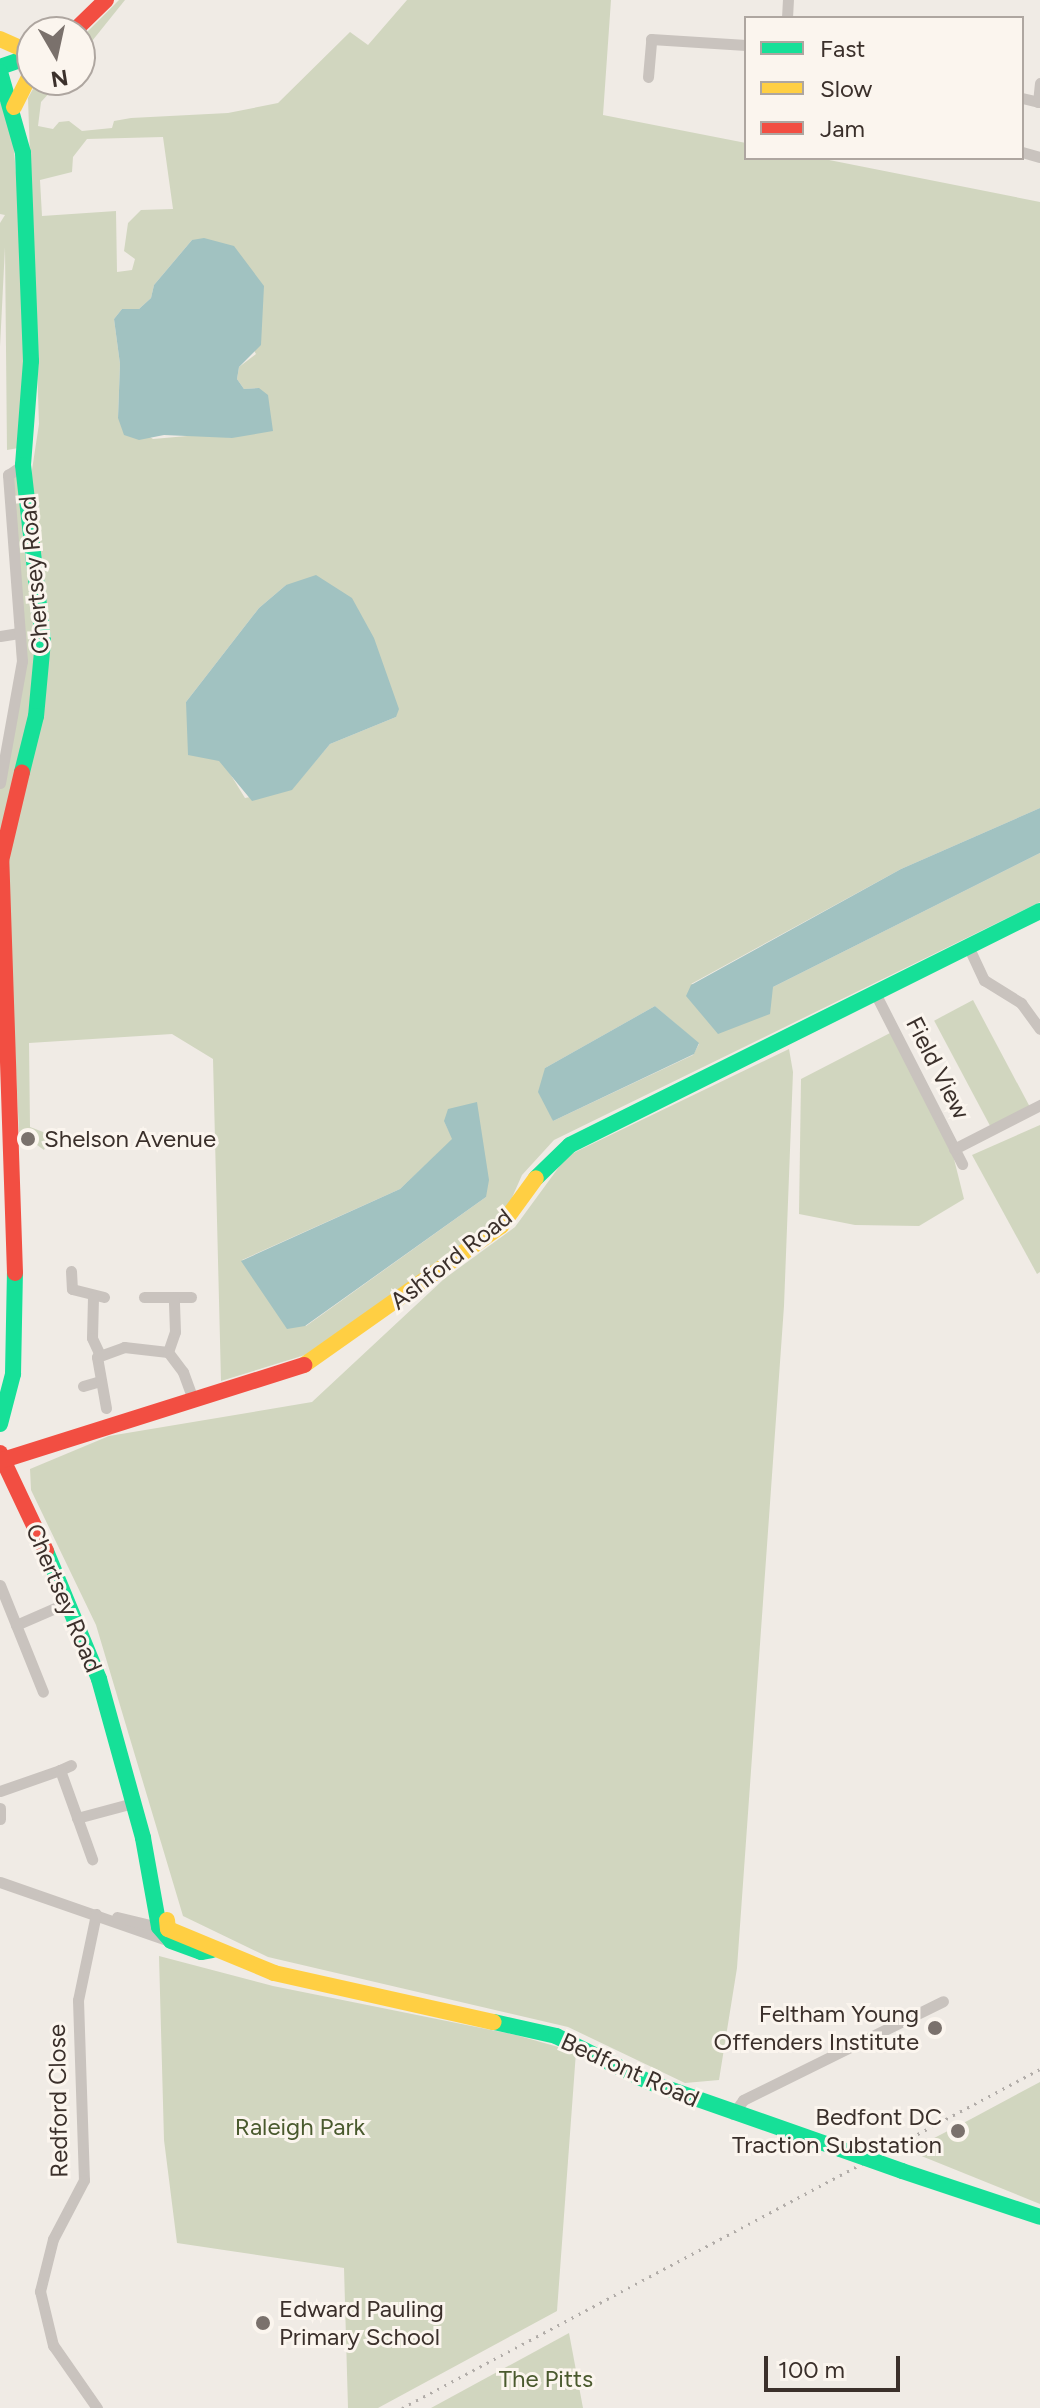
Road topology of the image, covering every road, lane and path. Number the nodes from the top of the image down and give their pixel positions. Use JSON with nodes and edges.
{"nodes":[{"id":1,"x":106,"y":0,"type":"edge"},
{"id":2,"x":90,"y":16,"type":"edge"},
{"id":3,"x":744,"y":45,"type":"edge"},
{"id":4,"x":0,"y":70,"type":"edge"},
{"id":5,"x":648,"y":77,"type":"dead end"},
{"id":6,"x":1040,"y":83,"type":"edge"},
{"id":7,"x":20,"y":96,"type":"edge"},
{"id":8,"x":1039,"y":102,"type":"edge"},
{"id":9,"x":14,"y":107,"type":"junction"},
{"id":10,"x":23,"y":465,"type":"junction"},
{"id":11,"x":19,"y":633,"type":"junction"},
{"id":12,"x":0,"y":636,"type":"edge"},
{"id":13,"x":0,"y":783,"type":"edge"},
{"id":14,"x":1040,"y":911,"type":"edge"},
{"id":15,"x":968,"y":946,"type":"junction"},
{"id":16,"x":875,"y":993,"type":"junction"},
{"id":17,"x":4,"y":1016,"type":"edge"},
{"id":18,"x":1040,"y":1029,"type":"edge"},
{"id":19,"x":1040,"y":1105,"type":"edge"},
{"id":20,"x":954,"y":1149,"type":"junction"},
{"id":21,"x":962,"y":1164,"type":"dead end"},
{"id":22,"x":8,"y":1260,"type":"edge"},
{"id":23,"x":71,"y":1271,"type":"dead end"},
{"id":24,"x":144,"y":1297,"type":"dead end"},
{"id":25,"x":174,"y":1297,"type":"junction"},
{"id":26,"x":191,"y":1297,"type":"dead end"},
{"id":27,"x":168,"y":1352,"type":"junction"},
{"id":28,"x":99,"y":1353,"type":"junction"},
{"id":29,"x":100,"y":1381,"type":"junction"},
{"id":30,"x":83,"y":1386,"type":"dead end"},
{"id":31,"x":193,"y":1400,"type":"junction"},
{"id":32,"x":106,"y":1408,"type":"dead end"},
{"id":33,"x":0,"y":1424,"type":"edge"},
{"id":34,"x":1,"y":1458,"type":"edge"},
{"id":35,"x":0,"y":1585,"type":"edge"},
{"id":36,"x":69,"y":1602,"type":"junction"},
{"id":37,"x":16,"y":1625,"type":"junction"},
{"id":38,"x":43,"y":1692,"type":"dead end"},
{"id":39,"x":0,"y":1791,"type":"edge"},
{"id":40,"x":133,"y":1803,"type":"junction"},
{"id":41,"x":0,"y":1808,"type":"edge"},
{"id":42,"x":77,"y":1818,"type":"junction"},
{"id":43,"x":0,"y":1819,"type":"edge"},
{"id":44,"x":92,"y":1859,"type":"dead end"},
{"id":45,"x":0,"y":1882,"type":"edge"},
{"id":46,"x":98,"y":1915,"type":"junction"},
{"id":47,"x":163,"y":1933,"type":"junction"},
{"id":48,"x":943,"y":2001,"type":"dead end"},
{"id":49,"x":733,"y":2114,"type":"junction"},
{"id":50,"x":1040,"y":2217,"type":"edge"},
{"id":51,"x":97,"y":2408,"type":"edge"}],
"edges":[{"from":1,"to":2,"type":"main road"},
{"from":3,"to":5,"type":"street"},
{"from":4,"to":9,"type":"main road","name":"Chertsey Road"},
{"from":6,"to":8,"type":"street"},
{"from":7,"to":9,"type":"main road"},
{"from":9,"to":10,"type":"main road","name":"Chertsey Road"},
{"from":10,"to":11,"type":"street","name":"Chertsey Road"},
{"from":10,"to":17,"type":"main road","name":"Chertsey Road"},
{"from":11,"to":12,"type":"street"},
{"from":11,"to":13,"type":"street","name":"Chertsey Road"},
{"from":14,"to":15,"type":"main road","name":"Ashford Road"},
{"from":15,"to":16,"type":"main road","name":"Ashford Road"},
{"from":15,"to":18,"type":"street"},
{"from":16,"to":20,"type":"street","name":"Field View"},
{"from":16,"to":31,"type":"main road","name":"Ashford Road"},
{"from":17,"to":22,"type":"main road","name":"Chertsey Road"},
{"from":19,"to":20,"type":"street"},
{"from":20,"to":21,"type":"street","name":"Field View"},
{"from":22,"to":33,"type":"main road","name":"Chertsey Road"},
{"from":23,"to":28,"type":"street"},
{"from":24,"to":25,"type":"street"},
{"from":25,"to":26,"type":"street"},
{"from":25,"to":27,"type":"street"},
{"from":27,"to":28,"type":"street"},
{"from":27,"to":31,"type":"street"},
{"from":28,"to":29,"type":"street"},
{"from":29,"to":30,"type":"street"},
{"from":29,"to":32,"type":"street"},
{"from":31,"to":34,"type":"main road","name":"Ashford Road"},
{"from":34,"to":36,"type":"main road","name":"Chertsey Road"},
{"from":35,"to":37,"type":"street"},
{"from":36,"to":37,"type":"street"},
{"from":36,"to":40,"type":"main road","name":"Chertsey Road"},
{"from":37,"to":38,"type":"street"},
{"from":39,"to":42,"type":"street"},
{"from":40,"to":42,"type":"street"},
{"from":40,"to":47,"type":"main road","name":"Chertsey Road"},
{"from":41,"to":43,"type":"street"},
{"from":42,"to":44,"type":"street"},
{"from":45,"to":46,"type":"street","name":"Bedfont Road"},
{"from":46,"to":47,"type":"street","name":"Bedfont Road"},
{"from":46,"to":51,"type":"street","name":"Redford Close"},
{"from":47,"to":49,"type":"main road","name":"Bedfont Road"},
{"from":48,"to":49,"type":"street"},
{"from":49,"to":50,"type":"main road","name":"Bedfont Road","bridge":true}]}
